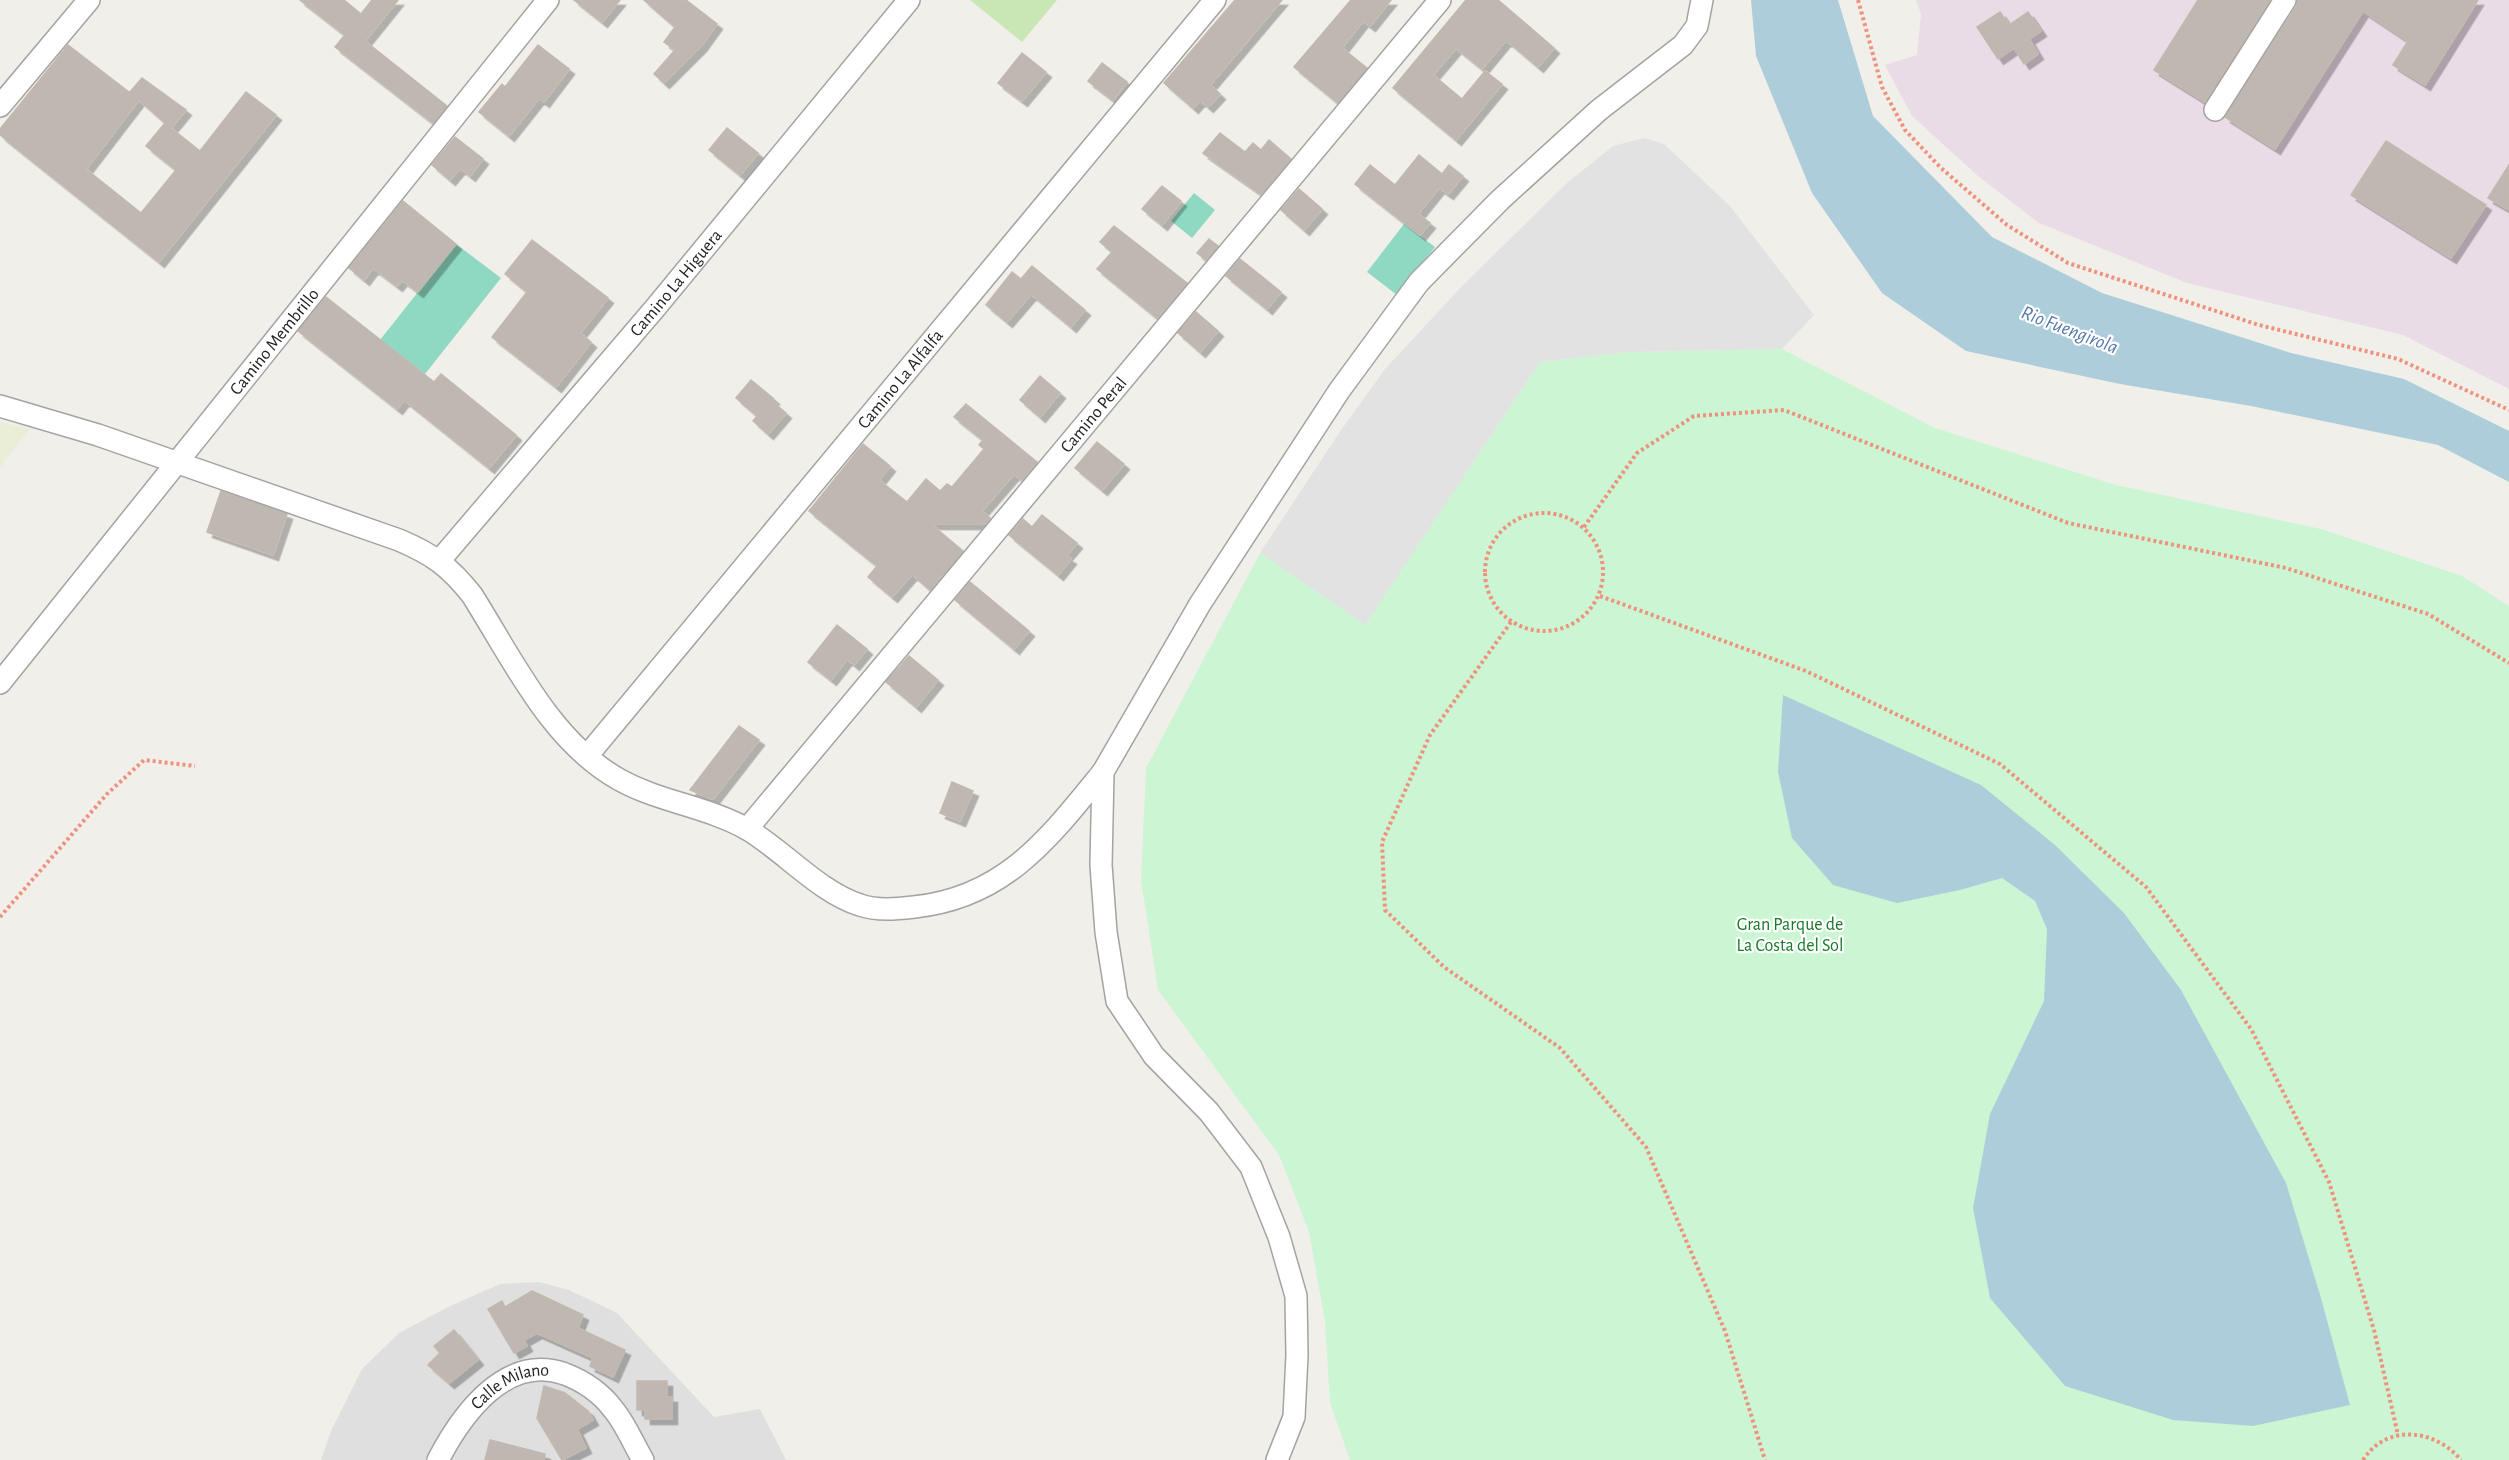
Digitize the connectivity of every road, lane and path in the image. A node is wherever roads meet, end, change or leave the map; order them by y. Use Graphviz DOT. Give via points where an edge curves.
graph roads {
  1 [pos="89,0"];
  2 [pos="549,0"];
  3 [pos="909,0"];
  4 [pos="1215,0"];
  5 [pos="1440,0"];
  6 [pos="1702,0"];
  7 [pos="1858,0"];
  8 [pos="2285,0"];
  9 [pos="0,105"];
  10 [pos="2214,110"];
  11 [pos="0,406"];
  12 [pos="2509,410"];
  13 [pos="176,463"];
  14 [pos="1584,527"];
  15 [pos="440,560"];
  16 [pos="1600,596"];
  17 [pos="1511,622"];
  18 [pos="2509,663"];
  19 [pos="0,683"];
  20 [pos="587,756"];
  21 [pos="195,766"];
  22 [pos="1103,772"];
  23 [pos="747,829"];
  24 [pos="0,917"];
  25 [pos="2398,1435"];
  26 [pos="438,1460"];
  27 [pos="643,1460"];
  28 [pos="1277,1460"];
  29 [pos="1765,1460"];
  30 [pos="2363,1460"];
  31 [pos="2461,1460"];
  1 -- 9 [label="street"];
  2 -- 13 [label="street, Camino Membrillo"];
  3 -- 15 [label="street, Camino La Higuera"];
  4 -- 20 [label="street, Camino La Alfalfa"];
  5 -- 23 [label="street, Camino Peral"];
  6 -- 22 [label="street" via="1697,26 1683,45 1599,110 1500,200 1419,282 1339,391 1200,604"];
  7 -- 12 [label="path" via="1882,87 1905,130 1941,168 2007,225 2068,263 2259,325 2398,359"];
  8 -- 10 [label="street"];
  11 -- 13 [label="street"];
  13 -- 15 [label="street" via="399,540"];
  13 -- 19 [label="street, Camino Membrillo"];
  14 -- 16 [label="path" via="1603,559"];
  14 -- 17 [label="path" via="1568,517 1531,514 1499,533 1489,549 1484,569 1487,590 1496,608"];
  14 -- 18 [label="path" via="1637,453 1694,416 1784,410 2068,523 2286,568 2428,614"];
  15 -- 20 [label="street" via="472,595 547,714 566,739"];
  16 -- 17 [label="path" via="1588,613 1571,626 1551,632 1530,631"];
  16 -- 25 [label="path" via="1806,671 2000,764 2146,887 2251,1029 2329,1182 2374,1330"];
  17 -- 29 [label="path" via="1430,735 1382,842 1385,910 1444,967 1560,1048 1646,1147 1725,1331"];
  20 -- 23 [label="street" via="620,780"];
  21 -- 24 [label="path" via="144,760 107,794"];
  22 -- 23 [label="street" via="1050,837 1021,862 992,883 959,899 931,905 892,909 860,905 832,891"];
  22 -- 28 [label="street" via="1101,864 1117,1001 1154,1056 1209,1112 1251,1167 1279,1238 1296,1296 1294,1417"];
  25 -- 30 [label="path" via="2381,1442"];
  25 -- 31 [label="path" via="2417,1434 2435,1439"];
  26 -- 27 [label="street, Calle Milano" via="466,1414 492,1388 523,1371 550,1369 582,1380 613,1408"];
}
